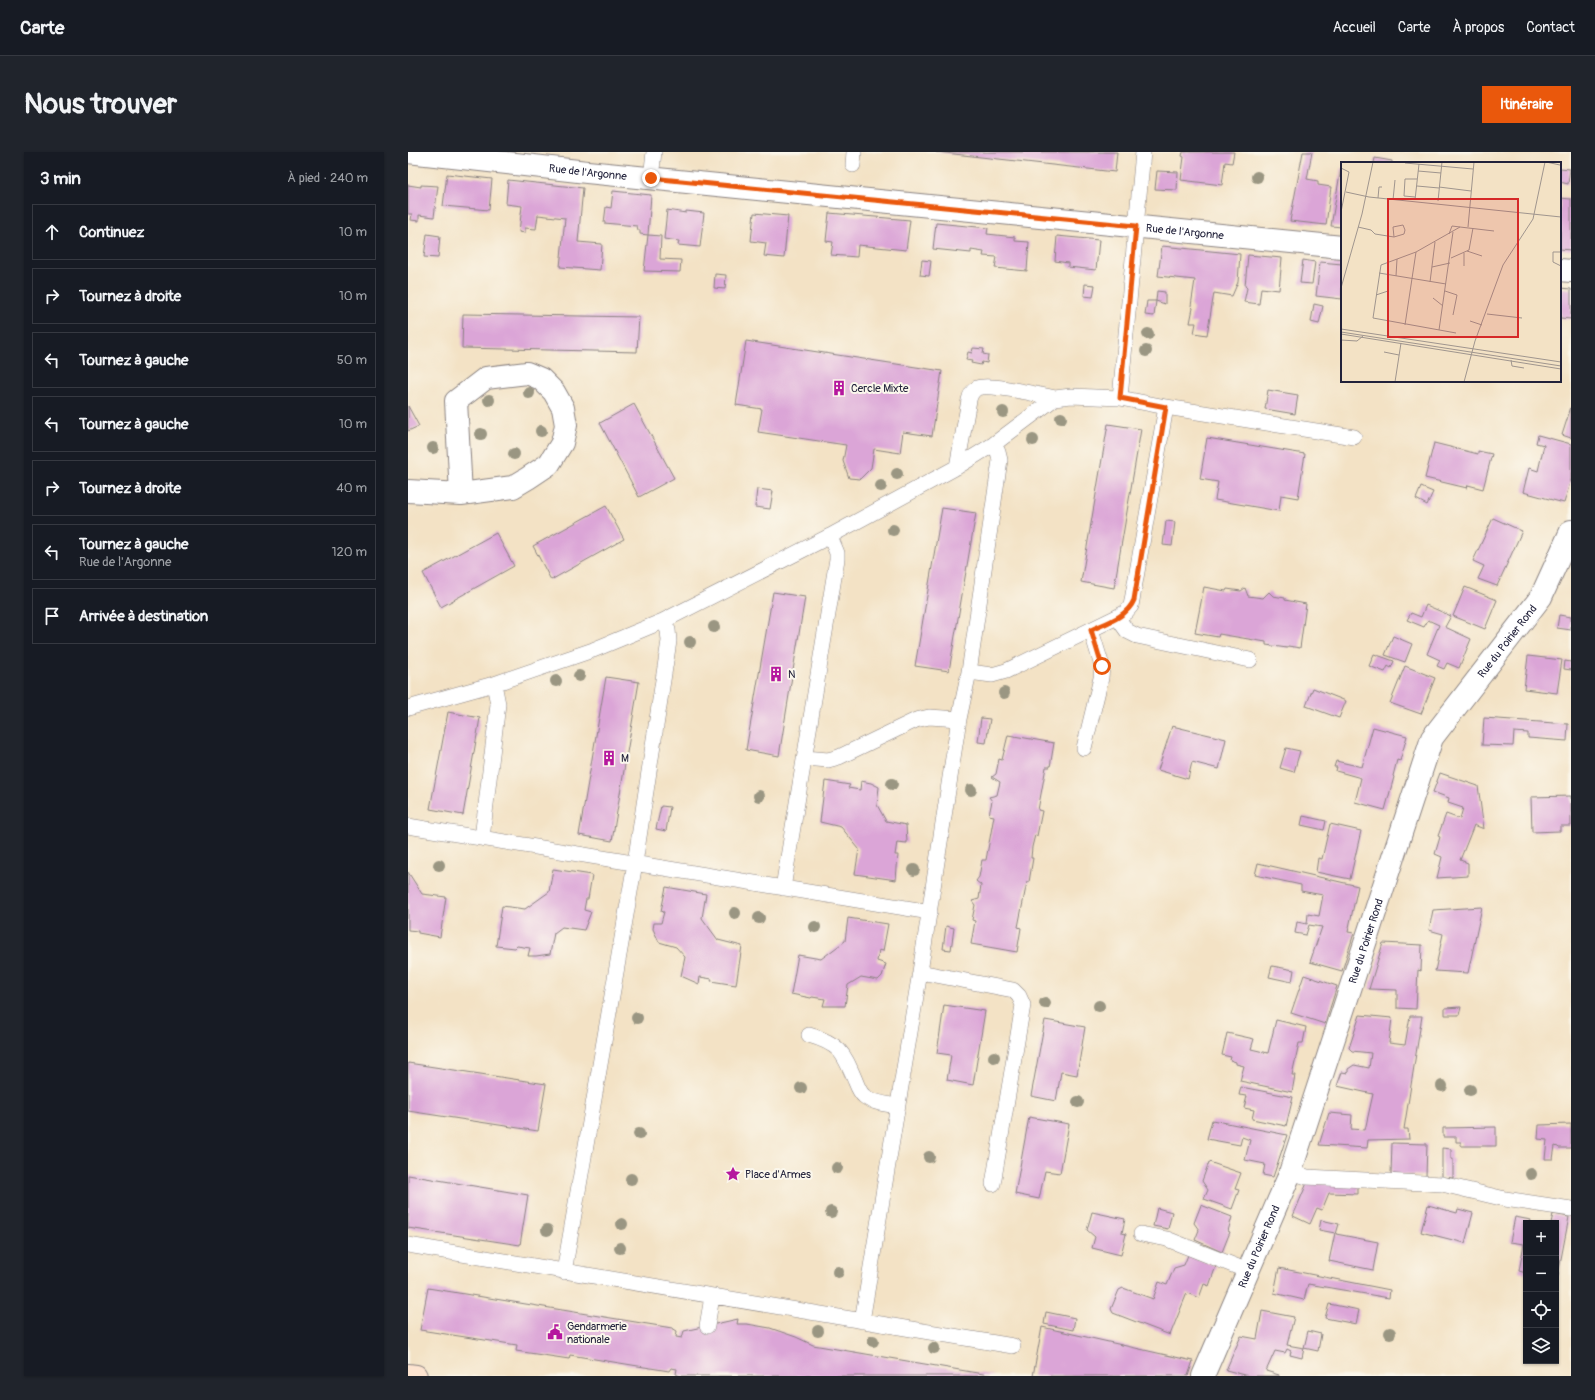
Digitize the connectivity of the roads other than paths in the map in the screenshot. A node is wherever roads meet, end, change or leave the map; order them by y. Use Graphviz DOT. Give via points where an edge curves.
graph roads {
  1 [pos="408,152"];
  2 [pos="654,152"];
  3 [pos="1143,152"];
  4 [pos="459,155"];
  5 [pos="651,178"];
  6 [pos="1136,226"];
  7 [pos="1341,248"];
  8 [pos="1561,270"];
  9 [pos="1571,271"];
  10 [pos="1055,398"];
  11 [pos="1120,398"];
  12 [pos="1166,407"];
  13 [pos="1354,437"];
  14 [pos="994,444"];
  15 [pos="957,467"];
  16 [pos="408,491"];
  17 [pos="461,494"];
  18 [pos="1571,531"];
  19 [pos="830,536"];
  20 [pos="1117,617"];
  21 [pos="663,621"];
  22 [pos="1091,630"];
  23 [pos="1250,660"];
  24 [pos="969,672"];
  25 [pos="494,684"];
  26 [pos="408,708"];
  27 [pos="959,719"];
  28 [pos="1084,748"];
  29 [pos="805,758"];
  30 [pos="408,826"];
  31 [pos="482,838"];
  32 [pos="635,863"];
  33 [pos="783,888"];
  34 [pos="930,912"];
  35 [pos="920,972"];
  36 [pos="809,1035"];
  37 [pos="897,1106"];
  38 [pos="1290,1172"];
  39 [pos="993,1184"];
  40 [pos="1571,1209"];
  41 [pos="1141,1234"];
  42 [pos="408,1245"];
  43 [pos="1248,1271"];
  44 [pos="564,1272"];
  45 [pos="712,1296"];
  46 [pos="862,1321"];
  47 [pos="706,1326"];
  48 [pos="1013,1346"];
  49 [pos="408,1375"];
  50 [pos="416,1376"];
  51 [pos="1203,1376"];
  1 -- 4 [label="street, Rue de l'Argonne"];
  2 -- 5 [label="lane"];
  3 -- 6 [label="lane"];
  4 -- 5 [label="street, Rue de l'Argonne"];
  5 -- 6 [label="street, Rue de l'Argonne"];
  6 -- 7 [label="street, Rue de l'Argonne"];
  6 -- 11 [label="lane"];
  8 -- 9 [label="street"];
  10 -- 11 [label="lane"];
  10 -- 14 [label="lane"];
  10 -- 15 [label="lane" via="990,386 977,388 971,392"];
  11 -- 12 [label="lane"];
  12 -- 13 [label="lane"];
  12 -- 20 [label="lane" via="1134,600 1126,612"];
  14 -- 15 [label="lane"];
  14 -- 24 [label="lane" via="1000,460"];
  15 -- 19 [label="lane"];
  16 -- 17 [label="street"];
  17 -- 17 [label="street" via="513,487 549,464 562,443 566,425 563,408 554,392 541,380 527,373 486,378 456,401"];
  18 -- 38 [label="street, Rue du Poirier Rond" via="1540,597 1432,738"];
  19 -- 21 [label="lane"];
  19 -- 29 [label="lane" via="837,559"];
  20 -- 22 [label="lane"];
  20 -- 23 [label="lane" via="1127,630 1137,636"];
  21 -- 25 [label="lane" via="593,650"];
  21 -- 32 [label="lane" via="668,630 669,640"];
  22 -- 24 [label="lane" via="1006,671 992,674"];
  22 -- 28 [label="lane" via="1102,666"];
  24 -- 27 [label="lane"];
  25 -- 26 [label="lane"];
  25 -- 31 [label="lane" via="498,704"];
  27 -- 29 [label="lane" via="929,717 916,720 839,757 828,760"];
  27 -- 34 [label="lane"];
  29 -- 33 [label="lane"];
  30 -- 31 [label="lane"];
  31 -- 32 [label="lane"];
  32 -- 33 [label="lane"];
  32 -- 44 [label="lane"];
  33 -- 34 [label="lane"];
  34 -- 35 [label="lane"];
  35 -- 37 [label="lane"];
  35 -- 39 [label="lane" via="1013,990 1023,1004"];
  36 -- 37 [label="lane" via="829,1041 844,1056 864,1096"];
  37 -- 46 [label="lane"];
  38 -- 40 [label="lane" via="1307,1177 1442,1184 1505,1199"];
  38 -- 43 [label="street, Rue du Poirier Rond"];
  41 -- 43 [label="lane" via="1168,1239"];
  42 -- 44 [label="lane"];
  43 -- 51 [label="street, Rue du Poirier Rond"];
  44 -- 45 [label="lane"];
  45 -- 46 [label="lane"];
  45 -- 47 [label="lane"];
  46 -- 48 [label="lane"];
  49 -- 50 [label="main road"];
}
